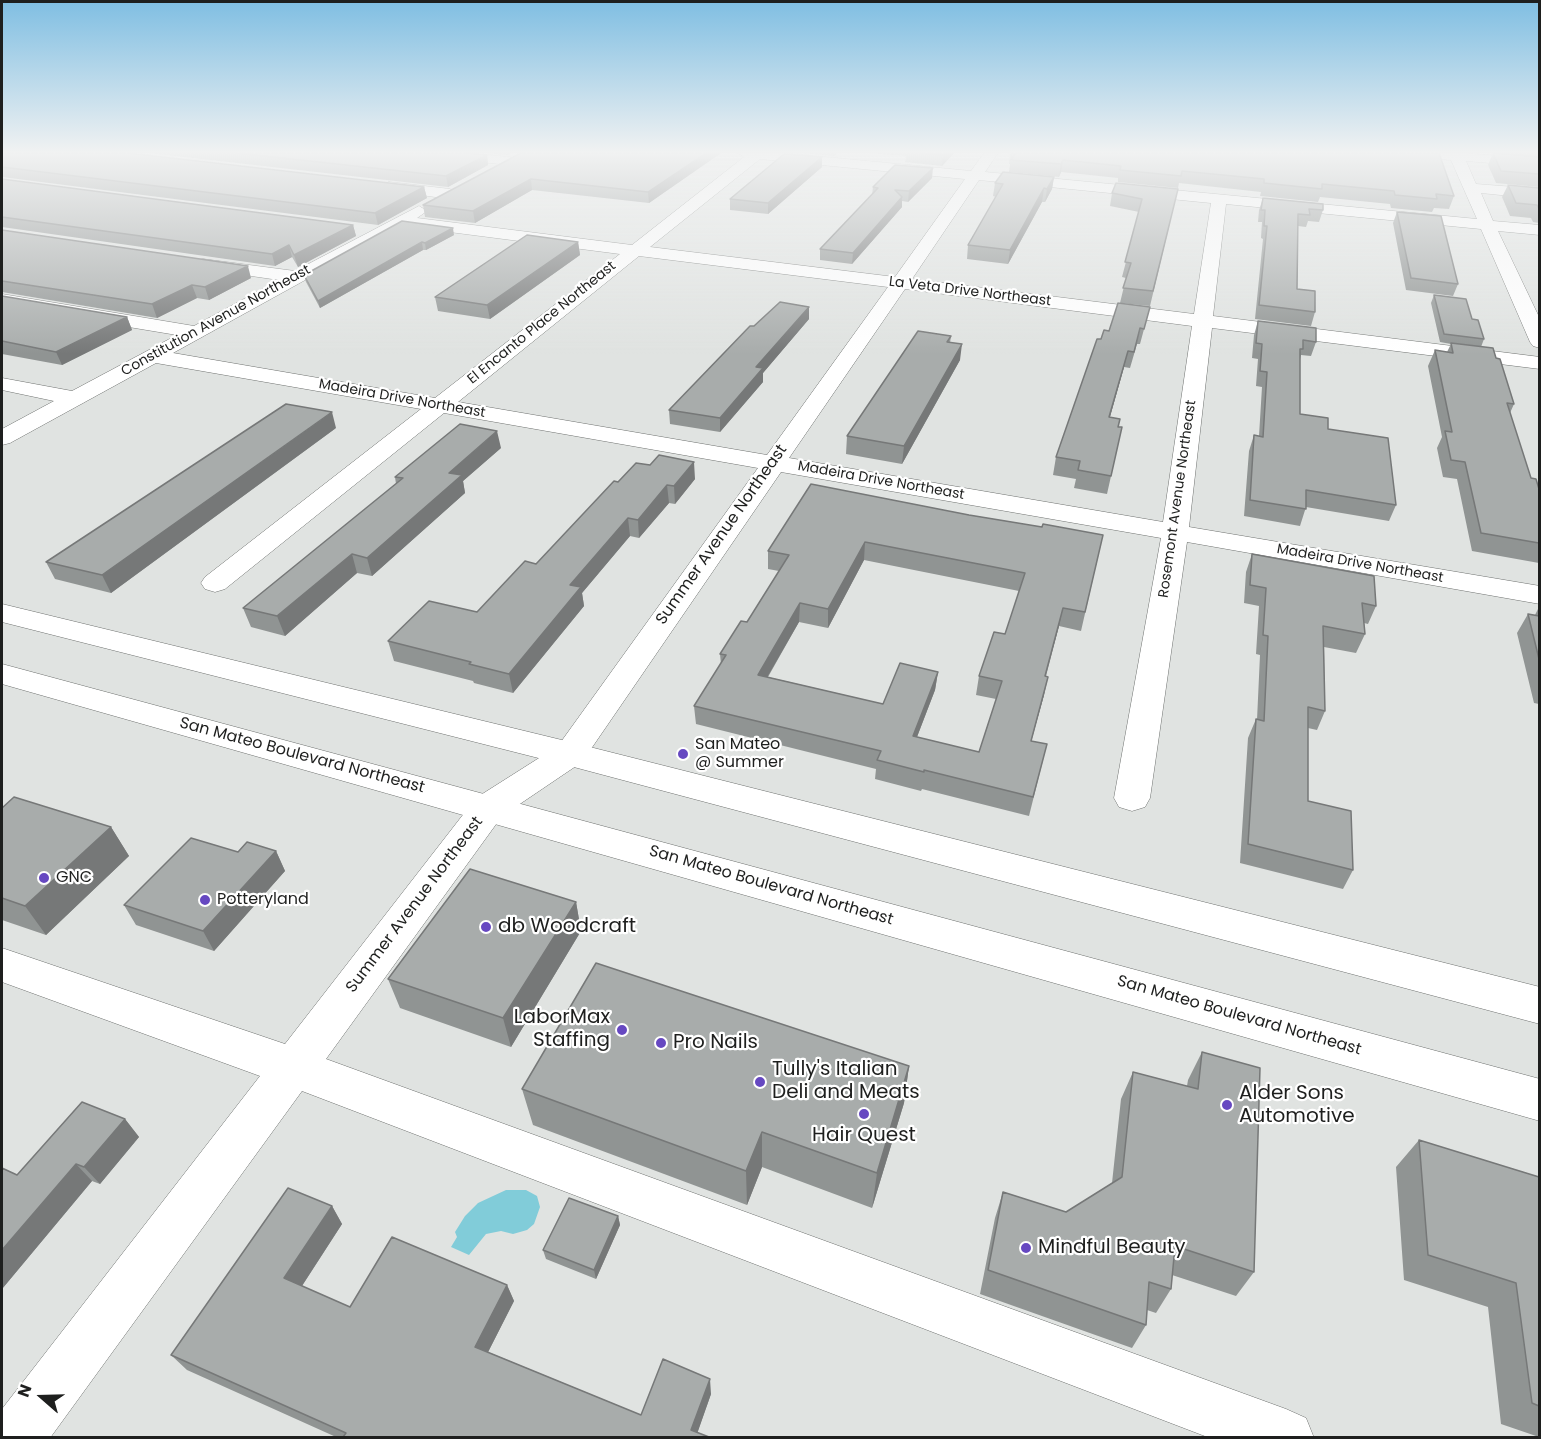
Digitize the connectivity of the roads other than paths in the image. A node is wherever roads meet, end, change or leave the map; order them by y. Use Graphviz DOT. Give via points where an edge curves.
graph roads {
  1 [pos="670,220"];
  2 [pos="945,220"];
  3 [pos="1216,220"];
  4 [pos="1439,220"];
  5 [pos="1487,220"];
  6 [pos="400,221"];
  7 [pos="1489,225"];
  8 [pos="356,229"];
  9 [pos="1539,230"];
  10 [pos="381,232"];
  11 [pos="635,249"];
  12 [pos="184,261"];
  13 [pos="296,277"];
  14 [pos="901,283"];
  15 [pos="2,300"];
  16 [pos="1203,322"];
  17 [pos="196,332"];
  18 [pos="1539,342"];
  19 [pos="152,356"];
  20 [pos="1539,363"];
  21 [pos="2,384"];
  22 [pos="75,398"];
  23 [pos="439,405"];
  24 [pos="2,438"];
  25 [pos="772,463"];
  26 [pos="1174,532"];
  27 [pos="215,583"];
  28 [pos="1539,595"];
  29 [pos="2,613"];
  30 [pos="2,674"];
  31 [pos="570,754"];
  32 [pos="1132,798"];
  33 [pos="489,807"];
  34 [pos="2,965"];
  35 [pos="1539,1006"];
  36 [pos="293,1067"];
  37 [pos="1539,1100"];
  38 [pos="15,1437"];
  39 [pos="1286,1437"];
  1 -- 11 [label="street, El Encanto Place Northeast"];
  2 -- 14 [label="street, Summer Avenue Northeast"];
  3 -- 16 [label="street, Rosemont Avenue Northeast"];
  4 -- 7 [label="street"];
  5 -- 7 [label="street"];
  6 -- 10 [label="street, Constitution Avenue Northeast"];
  6 -- 11 [label="street, La Veta Drive Northeast"];
  7 -- 9 [label="street"];
  7 -- 18 [label="street"];
  8 -- 10 [label="street"];
  10 -- 13 [label="street, Constitution Avenue Northeast"];
  11 -- 14 [label="street, La Veta Drive Northeast"];
  11 -- 23 [label="street, El Encanto Place Northeast"];
  12 -- 13 [label="street"];
  13 -- 17 [label="street, Constitution Avenue Northeast"];
  14 -- 16 [label="street, La Veta Drive Northeast"];
  14 -- 25 [label="street, Summer Avenue Northeast"];
  15 -- 17 [label="street"];
  16 -- 20 [label="street, La Veta Drive Northeast"];
  16 -- 26 [label="street, Rosemont Avenue Northeast"];
  17 -- 19 [label="street, Constitution Avenue Northeast"];
  19 -- 22 [label="street, Constitution Avenue Northeast"];
  19 -- 23 [label="street, Madeira Drive Northeast"];
  21 -- 22 [label="street"];
  22 -- 24 [label="street, Constitution Avenue Northeast"];
  23 -- 25 [label="street, Madeira Drive Northeast"];
  23 -- 27 [label="street, El Encanto Place Northeast"];
  25 -- 26 [label="street, Madeira Drive Northeast"];
  25 -- 31 [label="street, Summer Avenue Northeast"];
  26 -- 28 [label="street, Madeira Drive Northeast"];
  26 -- 32 [label="street, Rosemont Avenue Northeast"];
  29 -- 31 [label="street"];
  30 -- 33 [label="street, San Mateo Boulevard Northeast"];
  31 -- 33 [label="street, Summer Avenue Northeast"];
  31 -- 35 [label="street"];
  33 -- 36 [label="street, Summer Avenue Northeast"];
  33 -- 37 [label="street, San Mateo Boulevard Northeast"];
  34 -- 36 [label="street"];
  36 -- 38 [label="street, Summer Avenue Northeast"];
  36 -- 39 [label="street"];
}
